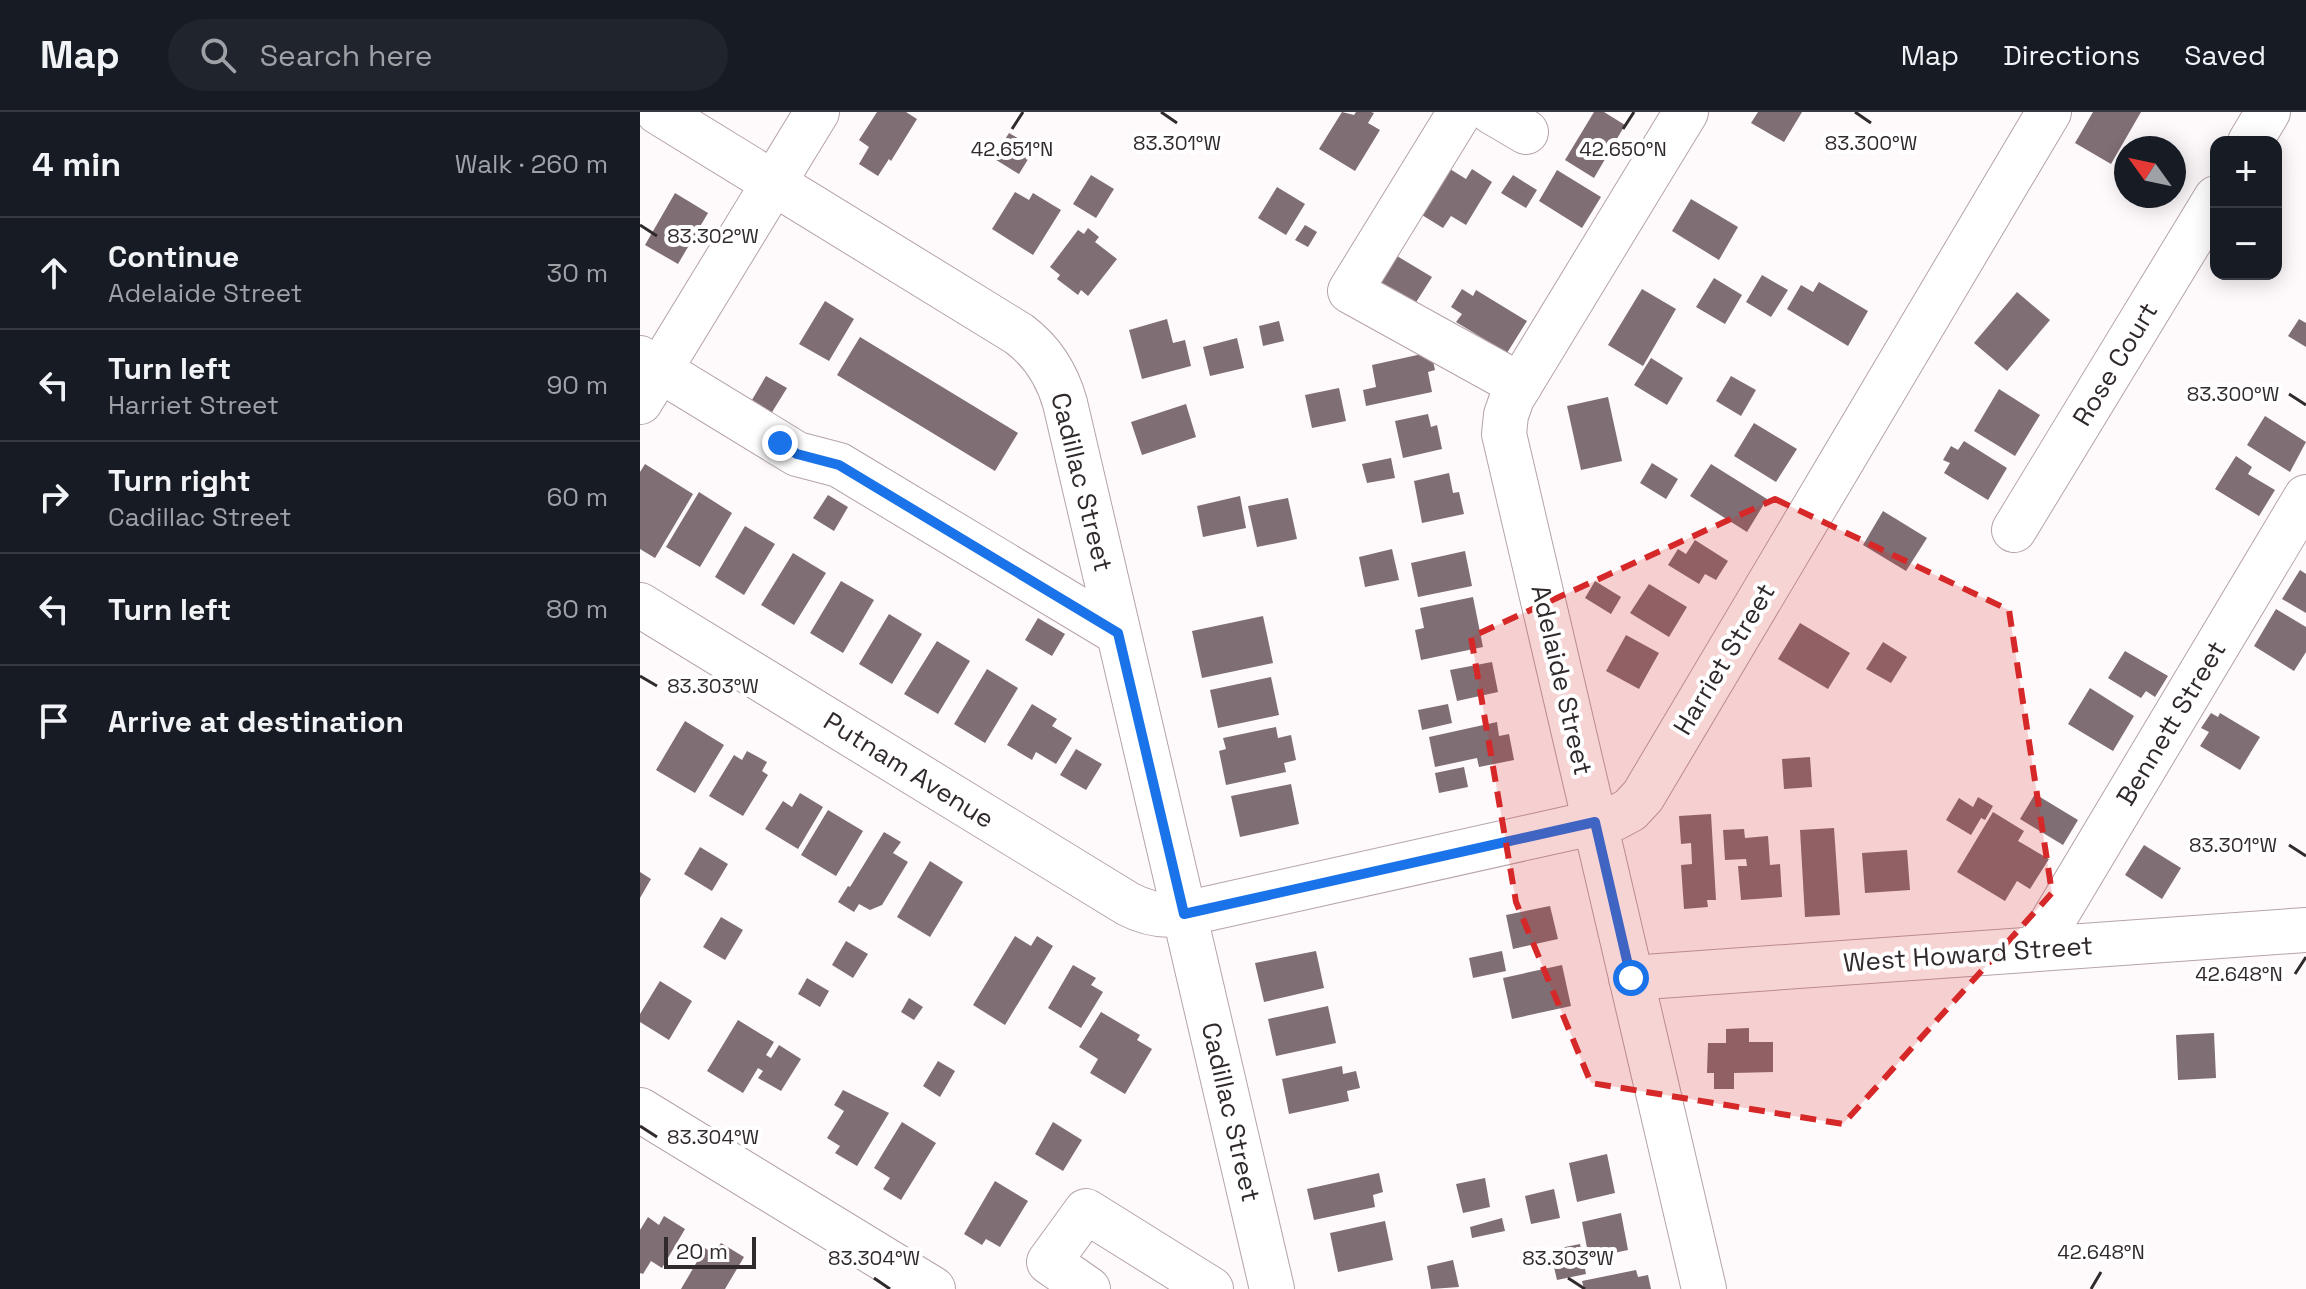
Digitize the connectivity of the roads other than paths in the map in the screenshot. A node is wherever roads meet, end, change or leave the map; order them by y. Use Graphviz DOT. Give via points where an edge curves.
graph roads {
  1 [pos="658,112"];
  2 [pos="817,112"];
  3 [pos="1460,112"];
  4 [pos="1686,112"];
  5 [pos="2049,112"];
  6 [pos="2268,112"];
  7 [pos="2254,136"];
  8 [pos="774,183"];
  9 [pos="2210,208"];
  10 [pos="646,377"];
  11 [pos="1520,385"];
  12 [pos="2306,497"];
  13 [pos="2014,530"];
  14 [pos="640,605"];
  15 [pos="1118,633"];
  16 [pos="1595,822"];
  17 [pos="1184,914"];
  18 [pos="2306,930"];
  19 [pos="2036,949"];
  20 [pos="1631,978"];
  21 [pos="640,1110"];
  22 [pos="933,1289"];
  23 [pos="1088,1289"];
  24 [pos="1211,1289"];
  25 [pos="1272,1289"];
  26 [pos="1704,1289"];
  1 -- 8 [label="street, Cadillac Street"];
  2 -- 8 [label="street"];
  3 -- 11 [label="street" via="1350,291"];
  4 -- 11 [label="street, Adelaide Street"];
  5 -- 16 [label="street, Harriet Street" via="1643,796 1624,814"];
  6 -- 7 [label="street"];
  8 -- 10 [label="street"];
  8 -- 15 [label="street, Cadillac Street" via="1038,350 1062,394"];
  9 -- 13 [label="street, Rose Court"];
  10 -- 15 [label="street" via="797,454 839,465"];
  11 -- 16 [label="street, Adelaide Street" via="1506,415 1505,440"];
  12 -- 19 [label="street, Bennett Street"];
  14 -- 17 [label="street, Putnam Avenue" via="1128,904 1154,914"];
  15 -- 17 [label="street, Cadillac Street"];
  16 -- 17 [label="street, Harriet Street"];
  16 -- 20 [label="street, Adelaide Street"];
  17 -- 25 [label="street, Cadillac Street"];
  18 -- 19 [label="street, West Howard Street"];
  19 -- 20 [label="street, West Howard Street"];
  20 -- 26 [label="street, Adelaide Street"];
  21 -- 22 [label="street"];
  23 -- 24 [label="street" via="1049,1262 1086,1211"];
}
